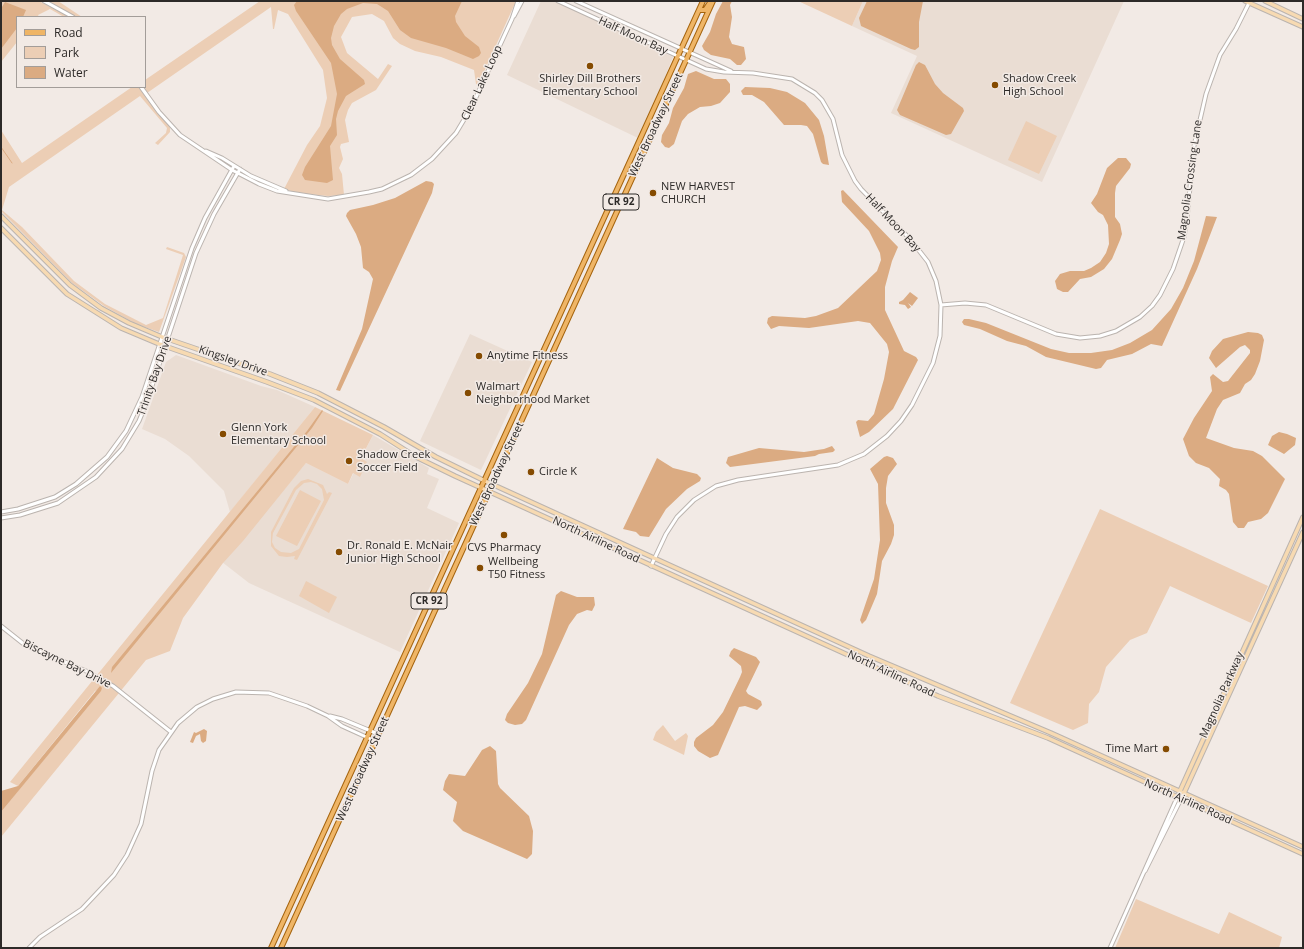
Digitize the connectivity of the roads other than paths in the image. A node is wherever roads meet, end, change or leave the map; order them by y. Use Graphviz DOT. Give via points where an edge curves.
graph roads {
  1 [pos="44,1"];
  2 [pos="518,1"];
  3 [pos="522,1"];
  4 [pos="558,1"];
  5 [pos="576,1"];
  6 [pos="703,1"];
  7 [pos="712,1"];
  8 [pos="1264,1"];
  9 [pos="1248,2"];
  10 [pos="699,10"];
  11 [pos="71,16"];
  12 [pos="512,19"];
  13 [pos="1303,19"];
  14 [pos="1303,27"];
  15 [pos="651,35"];
  16 [pos="647,42"];
  17 [pos="681,49"];
  18 [pos="689,53"];
  19 [pos="678,56"];
  20 [pos="686,60"];
  21 [pos="732,72"];
  22 [pos="142,88"];
  23 [pos="203,150"];
  24 [pos="234,166"];
  25 [pos="240,169"];
  26 [pos="232,170"];
  27 [pos="238,173"];
  28 [pos="288,192"];
  29 [pos="1,216"];
  30 [pos="1,228"];
  31 [pos="941,305"];
  32 [pos="162,337"];
  33 [pos="168,339"];
  34 [pos="159,344"];
  35 [pos="165,346"];
  36 [pos="270,374"];
  37 [pos="267,382"];
  38 [pos="318,393"];
  39 [pos="314,400"];
  40 [pos="384,427"];
  41 [pos="380,434"];
  42 [pos="485,481"];
  43 [pos="493,484"];
  44 [pos="482,488"];
  45 [pos="490,491"];
  46 [pos="1,512"];
  47 [pos="1303,517"];
  48 [pos="1,518"];
  49 [pos="467,519"];
  50 [pos="589,527"];
  51 [pos="1303,532"];
  52 [pos="585,535"];
  53 [pos="465,545"];
  54 [pos="655,557"];
  55 [pos="651,566"];
  56 [pos="1255,623"];
  57 [pos="1,626"];
  58 [pos="1260,626"];
  59 [pos="984,705"];
  60 [pos="981,713"];
  61 [pos="328,716"];
  62 [pos="370,731"];
  63 [pos="171,732"];
  64 [pos="378,734"];
  65 [pos="367,736"];
  66 [pos="376,741"];
  67 [pos="1180,791"];
  68 [pos="1184,793"];
  69 [pos="1177,797"];
  70 [pos="1182,799"];
  71 [pos="1250,823"];
  72 [pos="1248,829"];
  73 [pos="1303,847"];
  74 [pos="1303,854"];
  75 [pos="1143,874"];
  76 [pos="28,948"];
  77 [pos="271,948"];
  78 [pos="281,948"];
  79 [pos="1110,948"];
  1 -- 11 [label="street"];
  2 -- 12 [label="street, Clear Lake Loop"];
  3 -- 12 [label="street, Clear Lake Loop"];
  4 -- 16 [label="street, Half Moon Bay"];
  5 -- 15 [label="street, Half Moon Bay"];
  6 -- 10 [label="main road, West Broadway Street / CR 92"];
  7 -- 10 [label="main road" via="706,9"];
  7 -- 18 [label="main road, West Broadway Street / CR 92"];
  8 -- 13 [label="main road"];
  9 -- 14 [label="main road"];
  9 -- 31 [label="street, Magnolia Crossing Lane" via="1212,74 1195,138 1184,237 1160,295 1148,310 1116,331 1080,338 1056,334 986,305"];
  10 -- 17 [label="main road, West Broadway Street / CR 92"];
  12 -- 28 [label="street, Clear Lake Loop" via="471,108 456,133 448,144 423,166 398,182 369,192 328,199"];
  15 -- 16 [label="street"];
  15 -- 17 [label="street, Half Moon Bay"];
  16 -- 19 [label="street, Half Moon Bay"];
  17 -- 18 [label="street, Half Moon Bay"];
  17 -- 19 [label="main road, West Broadway Street / CR 92"];
  18 -- 20 [label="main road, West Broadway Street / CR 92"];
  18 -- 21 [label="street, Half Moon Bay"];
  19 -- 20 [label="street, Half Moon Bay"];
  19 -- 42 [label="main road, West Broadway Street / CR 92"];
  20 -- 21 [label="street, Half Moon Bay" via="712,71"];
  20 -- 43 [label="main road, West Broadway Street / CR 92"];
  21 -- 31 [label="street, Half Moon Bay" via="792,79 807,87 822,100 833,119 842,155 855,181 924,255 936,281"];
  22 -- 23 [label="street" via="180,135"];
  23 -- 24 [label="street" via="216,154"];
  23 -- 26 [label="street"];
  24 -- 25 [label="street"];
  24 -- 26 [label="street, Trinity Bay Drive"];
  25 -- 27 [label="street, Trinity Bay Drive"];
  25 -- 28 [label="street"];
  26 -- 27 [label="street"];
  26 -- 32 [label="street, Trinity Bay Drive" via="194,242"];
  27 -- 28 [label="street" via="268,188"];
  27 -- 33 [label="street, Trinity Bay Drive" via="214,214 196,253"];
  29 -- 32 [label="main road, Kingsley Drive" via="80,293 117,317"];
  30 -- 34 [label="main road, Kingsley Drive" via="67,294 121,328"];
  31 -- 54 [label="street, Half Moon Bay" via="940,336 933,364 912,405 887,436 864,454 838,465 738,480 716,486 694,500 677,517"];
  32 -- 33 [label="main road, Kingsley Drive"];
  32 -- 34 [label="street, Trinity Bay Drive"];
  33 -- 35 [label="street, Trinity Bay Drive"];
  33 -- 36 [label="main road, Kingsley Drive"];
  34 -- 35 [label="main road, Kingsley Drive"];
  34 -- 46 [label="street, Trinity Bay Drive" via="134,418 107,456 87,476 55,497"];
  35 -- 37 [label="main road, Kingsley Drive"];
  35 -- 48 [label="street, Trinity Bay Drive" via="139,421 122,449 106,468 58,503"];
  36 -- 37 [label="main road"];
  36 -- 38 [label="main road, Kingsley Drive"];
  37 -- 39 [label="main road, Kingsley Drive"];
  38 -- 39 [label="main road"];
  38 -- 40 [label="main road, Kingsley Drive"];
  39 -- 41 [label="main road, Kingsley Drive"];
  40 -- 41 [label="main road"];
  40 -- 42 [label="main road, Kingsley Drive"];
  41 -- 44 [label="main road, Kingsley Drive" via="426,462"];
  42 -- 43 [label="main road, North Airline Road"];
  42 -- 44 [label="main road, West Broadway Street / CR 92"];
  43 -- 45 [label="main road, West Broadway Street / CR 92"];
  43 -- 50 [label="main road, North Airline Road"];
  44 -- 45 [label="main road, North Airline Road"];
  44 -- 49 [label="main road, West Broadway Street / CR 92"];
  45 -- 52 [label="main road, North Airline Road"];
  45 -- 53 [label="main road, West Broadway Street / CR 92"];
  47 -- 56 [label="main road, Magnolia Parkway"];
  49 -- 53 [label="main road" via="461,540"];
  49 -- 62 [label="main road, West Broadway Street / CR 92"];
  50 -- 52 [label="main road"];
  50 -- 54 [label="main road, North Airline Road"];
  51 -- 58 [label="main road, Magnolia Parkway"];
  52 -- 55 [label="main road, North Airline Road"];
  53 -- 64 [label="main road, West Broadway Street / CR 92"];
  54 -- 55 [label="street, Half Moon Bay"];
  54 -- 59 [label="main road, North Airline Road" via="870,656"];
  55 -- 60 [label="main road, North Airline Road"];
  56 -- 58 [label="main road"];
  56 -- 67 [label="main road, Magnolia Parkway"];
  57 -- 63 [label="street, Biscayne Bay Drive" via="25,645 86,671 113,686"];
  58 -- 68 [label="main road, Magnolia Parkway"];
  59 -- 60 [label="main road"];
  59 -- 67 [label="main road, North Airline Road"];
  60 -- 69 [label="main road, North Airline Road" via="1048,738"];
  61 -- 62 [label="street"];
  61 -- 63 [label="street" via="278,695 246,692 206,702 186,716"];
  61 -- 65 [label="street" via="342,726"];
  62 -- 64 [label="street"];
  62 -- 65 [label="main road, West Broadway Street / CR 92"];
  63 -- 76 [label="street" via="155,760 142,819 133,843 114,876 82,908"];
  64 -- 66 [label="main road, West Broadway Street / CR 92"];
  65 -- 66 [label="street"];
  65 -- 77 [label="main road, West Broadway Street / CR 92"];
  66 -- 78 [label="main road, West Broadway Street / CR 92"];
  67 -- 68 [label="main road, North Airline Road"];
  67 -- 69 [label="street, Magnolia Parkway"];
  68 -- 70 [label="street, Magnolia Parkway"];
  68 -- 71 [label="main road, North Airline Road"];
  69 -- 70 [label="main road, North Airline Road"];
  69 -- 75 [label="street, Magnolia Parkway"];
  70 -- 72 [label="main road, North Airline Road"];
  70 -- 75 [label="street, Magnolia Parkway"];
  71 -- 72 [label="main road"];
  71 -- 73 [label="main road, North Airline Road"];
  72 -- 74 [label="main road, North Airline Road"];
  75 -- 79 [label="street, Magnolia Parkway"];
}
